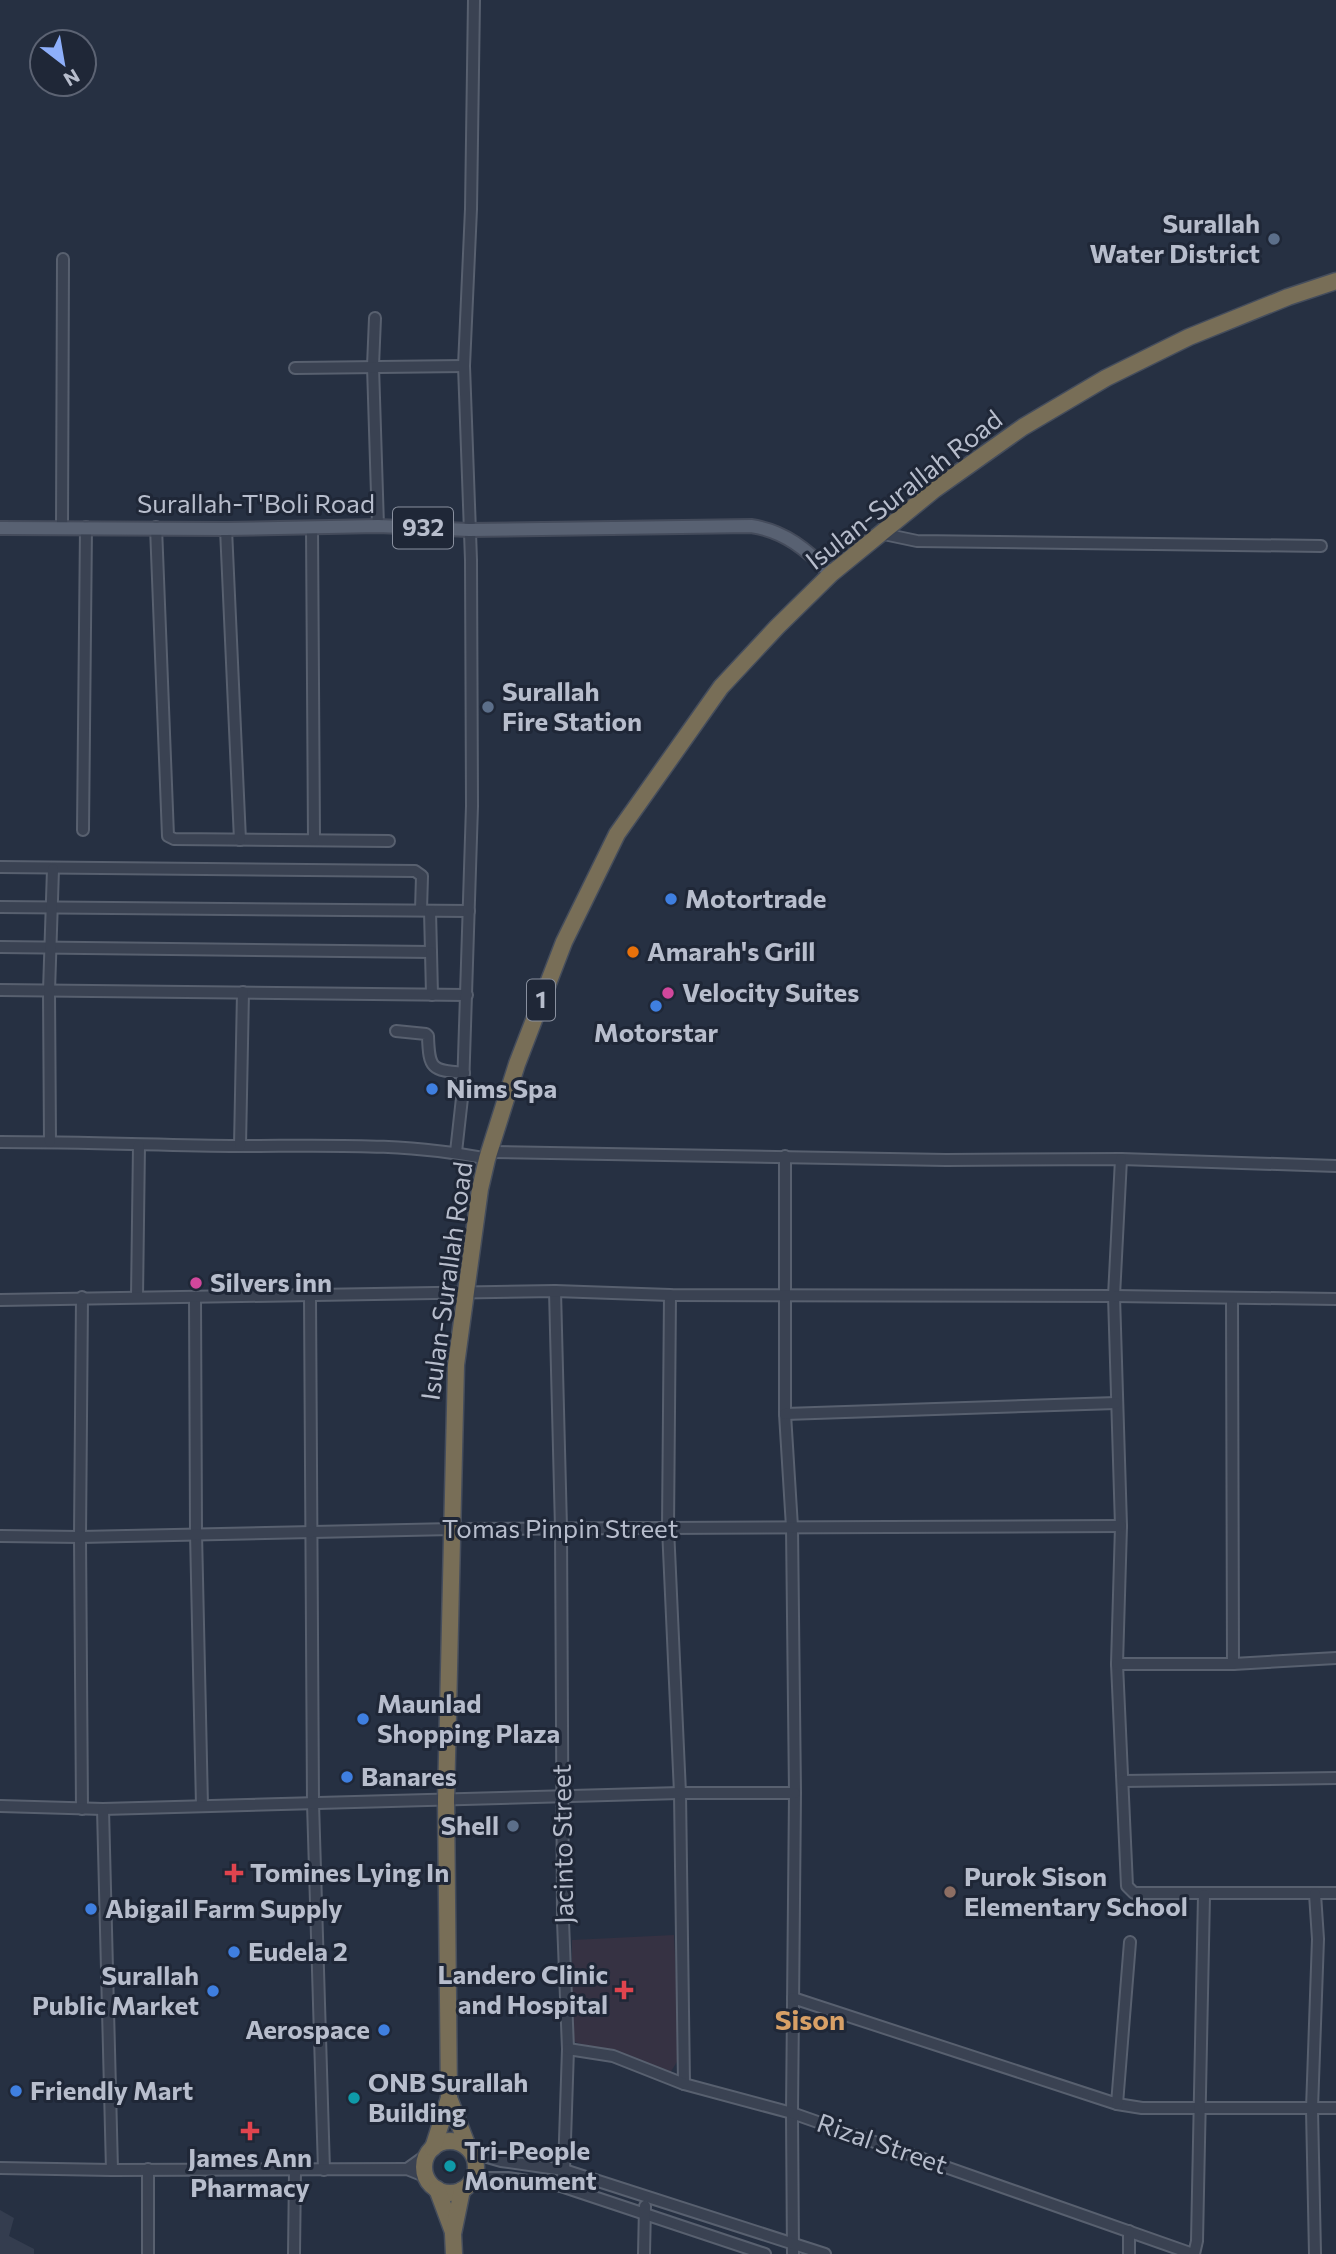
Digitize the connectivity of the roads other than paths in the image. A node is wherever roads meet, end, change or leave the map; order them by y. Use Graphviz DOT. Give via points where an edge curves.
graph roads {
  1 [pos="474,0"];
  2 [pos="63,259"];
  3 [pos="1336,281"];
  4 [pos="375,318"];
  5 [pos="373,366"];
  6 [pos="464,366"];
  7 [pos="295,368"];
  8 [pos="378,526"];
  9 [pos="86,527"];
  10 [pos="156,527"];
  11 [pos="312,527"];
  12 [pos="0,528"];
  13 [pos="62,528"];
  14 [pos="226,529"];
  15 [pos="469,530"];
  16 [pos="879,533"];
  17 [pos="1321,546"];
  18 [pos="831,574"];
  19 [pos="83,830"];
  20 [pos="314,839"];
  21 [pos="240,840"];
  22 [pos="389,841"];
  23 [pos="0,867"];
  24 [pos="53,869"];
  25 [pos="0,906"];
  26 [pos="50,908"];
  27 [pos="426,911"];
  28 [pos="469,911"];
  29 [pos="0,947"];
  30 [pos="49,948"];
  31 [pos="431,952"];
  32 [pos="0,990"];
  33 [pos="49,991"];
  34 [pos="243,992"];
  35 [pos="432,995"];
  36 [pos="467,995"];
  37 [pos="396,1031"];
  38 [pos="464,1073"];
  39 [pos="0,1142"];
  40 [pos="50,1142"];
  41 [pos="139,1145"];
  42 [pos="240,1146"];
  43 [pos="456,1153"];
  44 [pos="489,1156"];
  45 [pos="785,1156"];
  46 [pos="1121,1159"];
  47 [pos="1336,1166"];
  48 [pos="555,1291"];
  49 [pos="465,1294"];
  50 [pos="670,1295"];
  51 [pos="310,1296"];
  52 [pos="783,1296"];
  53 [pos="1114,1296"];
  54 [pos="82,1297"];
  55 [pos="136,1297"];
  56 [pos="195,1297"];
  57 [pos="1232,1299"];
  58 [pos="1336,1299"];
  59 [pos="0,1300"];
  60 [pos="1116,1402"];
  61 [pos="785,1414"];
  62 [pos="1121,1525"];
  63 [pos="792,1527"];
  64 [pos="561,1528"];
  65 [pos="668,1528"];
  66 [pos="453,1529"];
  67 [pos="311,1533"];
  68 [pos="195,1534"];
  69 [pos="0,1536"];
  70 [pos="80,1537"];
  71 [pos="1336,1658"];
  72 [pos="1117,1664"];
  73 [pos="1233,1664"];
  74 [pos="1336,1778"];
  75 [pos="1123,1781"];
  76 [pos="680,1793"];
  77 [pos="795,1793"];
  78 [pos="562,1798"];
  79 [pos="446,1800"];
  80 [pos="313,1804"];
  81 [pos="202,1806"];
  82 [pos="0,1807"];
  83 [pos="82,1809"];
  84 [pos="103,1809"];
  85 [pos="1336,1893"];
  86 [pos="1315,1894"];
  87 [pos="1204,1895"];
  88 [pos="1130,1942"];
  89 [pos="793,1998"];
  90 [pos="568,2049"];
  91 [pos="684,2084"];
  92 [pos="449,2098"];
  93 [pos="1117,2104"];
  94 [pos="1201,2107"];
  95 [pos="1336,2108"];
  96 [pos="1312,2109"];
  97 [pos="792,2113"];
  98 [pos="470,2150"];
  99 [pos="430,2151"];
  100 [pos="0,2168"];
  101 [pos="148,2169"];
  102 [pos="407,2169"];
  103 [pos="112,2170"];
  104 [pos="295,2170"];
  105 [pos="324,2170"];
  106 [pos="565,2170"];
  107 [pos="474,2178"];
  108 [pos="432,2183"];
  109 [pos="561,2186"];
  110 [pos="462,2190"];
  111 [pos="648,2197"];
  112 [pos="643,2212"];
  113 [pos="1129,2231"];
  114 [pos="453,2234"];
  115 [pos="794,2249"];
  116 [pos="148,2254"];
  117 [pos="294,2254"];
  118 [pos="454,2254"];
  119 [pos="644,2254"];
  120 [pos="765,2254"];
  121 [pos="825,2254"];
  122 [pos="1129,2254"];
  123 [pos="1194,2254"];
  124 [pos="1315,2254"];
  1 -- 6 [label="street"];
  2 -- 13 [label="street"];
  3 -- 16 [label="highway, Isulan-Surallah Road / 1" via="1189,337 1106,379 1023,428"];
  4 -- 5 [label="street"];
  5 -- 6 [label="street"];
  5 -- 7 [label="street"];
  5 -- 8 [label="street"];
  6 -- 15 [label="street"];
  8 -- 11 [label="main road, Surallah-T'Boli Road / 932"];
  8 -- 15 [label="main road, Surallah-T'Boli Road / 932"];
  9 -- 10 [label="main road, Surallah-T'Boli Road / 932"];
  9 -- 13 [label="main road, Surallah-T'Boli Road / 932"];
  9 -- 19 [label="street"];
  10 -- 14 [label="main road, Surallah-T'Boli Road / 932"];
  10 -- 21 [label="street" via="167,834 174,839"];
  11 -- 14 [label="main road, Surallah-T'Boli Road / 932"];
  11 -- 20 [label="street"];
  12 -- 13 [label="main road, Surallah-T'Boli Road / 932"];
  14 -- 21 [label="street"];
  15 -- 18 [label="main road, Surallah-T'Boli Road / 932" via="751,526 786,536"];
  15 -- 28 [label="street"];
  16 -- 17 [label="street" via="917,541"];
  16 -- 18 [label="highway, Isulan-Surallah Road / 1"];
  18 -- 44 [label="highway, Isulan-Surallah Road / 1" via="721,687 617,834 564,942 517,1064"];
  20 -- 21 [label="street"];
  20 -- 22 [label="street"];
  23 -- 24 [label="street"];
  24 -- 26 [label="street"];
  24 -- 27 [label="street" via="415,871 422,876"];
  25 -- 26 [label="street"];
  26 -- 27 [label="street"];
  26 -- 30 [label="street"];
  27 -- 28 [label="street"];
  27 -- 31 [label="street"];
  28 -- 36 [label="street"];
  29 -- 30 [label="street"];
  30 -- 31 [label="street"];
  30 -- 33 [label="street"];
  31 -- 35 [label="street"];
  32 -- 33 [label="street"];
  33 -- 34 [label="street"];
  33 -- 40 [label="street"];
  34 -- 35 [label="street"];
  34 -- 42 [label="street"];
  35 -- 36 [label="street"];
  36 -- 38 [label="street"];
  37 -- 38 [label="street" via="426,1034 433,1067"];
  38 -- 43 [label="street"];
  39 -- 40 [label="street"];
  40 -- 41 [label="street"];
  41 -- 42 [label="street"];
  41 -- 55 [label="street"];
  42 -- 43 [label="street" via="391,1146"];
  43 -- 44 [label="street"];
  44 -- 45 [label="street"];
  44 -- 49 [label="highway, Isulan-Surallah Road / 1"];
  45 -- 46 [label="street"];
  45 -- 52 [label="street"];
  46 -- 47 [label="street"];
  46 -- 53 [label="street"];
  48 -- 49 [label="street"];
  48 -- 50 [label="street"];
  48 -- 64 [label="street, Jacinto Street"];
  49 -- 51 [label="street"];
  49 -- 66 [label="highway, Isulan-Surallah Road / 1" via="456,1365"];
  50 -- 52 [label="street"];
  50 -- 65 [label="street"];
  51 -- 56 [label="street"];
  51 -- 67 [label="street"];
  52 -- 53 [label="street"];
  52 -- 61 [label="street"];
  53 -- 57 [label="street"];
  53 -- 60 [label="street"];
  54 -- 55 [label="street"];
  54 -- 59 [label="street"];
  54 -- 70 [label="street"];
  55 -- 56 [label="street"];
  56 -- 68 [label="street"];
  57 -- 58 [label="street"];
  57 -- 73 [label="street"];
  60 -- 61 [label="street"];
  60 -- 62 [label="street"];
  61 -- 63 [label="street"];
  62 -- 63 [label="street, Tomas Pinpin Street"];
  62 -- 72 [label="street"];
  63 -- 65 [label="street, Tomas Pinpin Street"];
  63 -- 77 [label="street"];
  64 -- 65 [label="street, Tomas Pinpin Street"];
  64 -- 66 [label="street, Tomas Pinpin Street"];
  64 -- 78 [label="street, Jacinto Street"];
  65 -- 76 [label="street"];
  66 -- 67 [label="street, Tomas Pinpin Street"];
  66 -- 79 [label="highway, Isulan-Surallah Road / 1"];
  67 -- 68 [label="street, Tomas Pinpin Street"];
  67 -- 80 [label="street"];
  68 -- 70 [label="street, Tomas Pinpin Street"];
  68 -- 81 [label="street"];
  69 -- 70 [label="street, Tomas Pinpin Street"];
  70 -- 83 [label="street"];
  71 -- 73 [label="street"];
  72 -- 73 [label="street"];
  72 -- 75 [label="street"];
  74 -- 75 [label="street"];
  75 -- 87 [label="street" via="1128,1890"];
  76 -- 77 [label="street"];
  76 -- 78 [label="street"];
  76 -- 91 [label="street"];
  77 -- 89 [label="street"];
  78 -- 79 [label="street"];
  78 -- 90 [label="street, Jacinto Street"];
  79 -- 80 [label="street"];
  79 -- 92 [label="highway, Isulan-Surallah Road / 1"];
  80 -- 81 [label="street"];
  80 -- 105 [label="street"];
  81 -- 84 [label="street"];
  82 -- 83 [label="street"];
  83 -- 84 [label="street"];
  84 -- 103 [label="street"];
  85 -- 86 [label="street"];
  86 -- 87 [label="street"];
  86 -- 96 [label="street" via="1318,1939"];
  87 -- 94 [label="street"];
  88 -- 93 [label="street"];
  89 -- 93 [label="street"];
  89 -- 97 [label="street"];
  90 -- 91 [label="street, Rizal Street" via="613,2056"];
  90 -- 106 [label="street, Jacinto Street"];
  91 -- 97 [label="street, Rizal Street"];
  92 -- 98 [label="highway, Isulan-Surallah Road / 1"];
  92 -- 99 [label="highway, Isulan-Surallah Road / 1"];
  93 -- 94 [label="street"];
  94 -- 96 [label="street"];
  94 -- 123 [label="street"];
  95 -- 96 [label="street"];
  96 -- 124 [label="street"];
  97 -- 113 [label="street, Rizal Street"];
  97 -- 115 [label="street"];
  98 -- 99 [label="highway" via="447,2141"];
  98 -- 106 [label="street" via="501,2161"];
  98 -- 107 [label="highway, 1"];
  99 -- 102 [label="street"];
  99 -- 108 [label="highway, 1" via="425,2162"];
  100 -- 103 [label="street"];
  101 -- 103 [label="street"];
  101 -- 104 [label="street"];
  101 -- 116 [label="street"];
  102 -- 105 [label="street"];
  102 -- 108 [label="street"];
  104 -- 105 [label="street"];
  104 -- 117 [label="street"];
  106 -- 109 [label="street, Jacinto Street"];
  106 -- 111 [label="street"];
  107 -- 109 [label="street"];
  107 -- 110 [label="highway"];
  108 -- 110 [label="highway" via="454,2193"];
  108 -- 114 [label="highway, 1"];
  109 -- 112 [label="street"];
  110 -- 114 [label="highway, 1"];
  111 -- 112 [label="street"];
  111 -- 115 [label="street"];
  112 -- 119 [label="street"];
  112 -- 120 [label="street"];
  113 -- 122 [label="street"];
  113 -- 123 [label="street, Rizal Street"];
  114 -- 118 [label="highway, 1"];
  115 -- 121 [label="street"];
}
